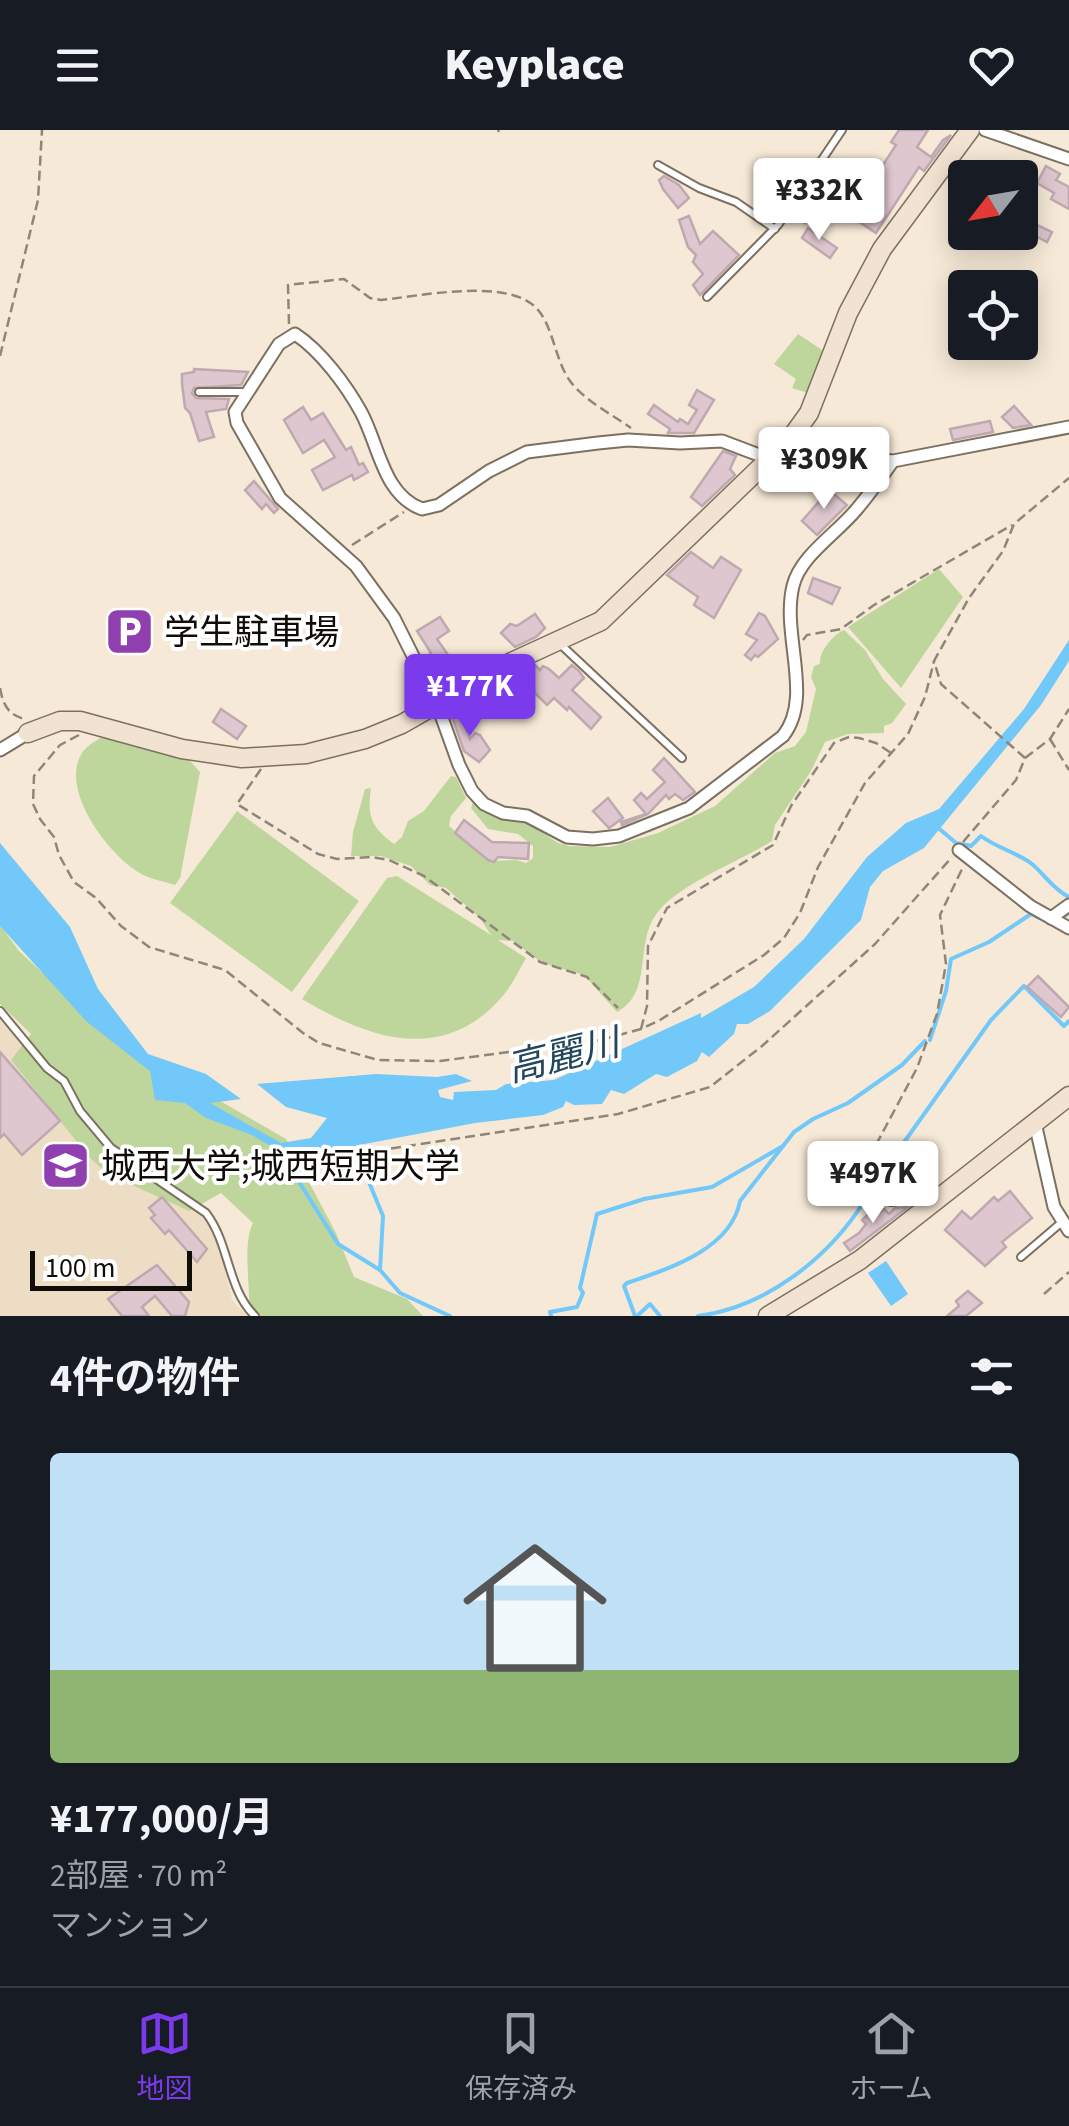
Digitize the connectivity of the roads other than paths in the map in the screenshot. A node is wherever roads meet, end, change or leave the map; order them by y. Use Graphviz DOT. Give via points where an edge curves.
graph roads {
  1 [pos="842,130"];
  2 [pos="970,130"];
  3 [pos="985,130"];
  4 [pos="1069,159"];
  5 [pos="658,166"];
  6 [pos="775,229"];
  7 [pos="707,297"];
  8 [pos="198,392"];
  9 [pos="247,392"];
  10 [pos="1069,427"];
  11 [pos="772,456"];
  12 [pos="893,462"];
  13 [pos="558,642"];
  14 [pos="438,704"];
  15 [pos="36,729"];
  16 [pos="0,750"];
  17 [pos="682,758"];
  18 [pos="963,854"];
  19 [pos="1069,906"];
  20 [pos="1051,918"];
  21 [pos="1069,928"];
  22 [pos="0,1010"];
  23 [pos="1069,1096"];
  24 [pos="1035,1123"];
  25 [pos="872,1197"];
  26 [pos="940,1198"];
  27 [pos="1066,1226"];
  28 [pos="1021,1257"];
  29 [pos="255,1316"];
  30 [pos="768,1316"];
  1 -- 6 [label="lane"];
  2 -- 11 [label="street" via="882,249 848,313 809,413"];
  3 -- 4 [label="street"];
  5 -- 6 [label="lane" via="736,202"];
  6 -- 7 [label="lane"];
  8 -- 9 [label="lane"];
  9 -- 11 [label="street" via="279,344 296,334 353,400 398,494 422,509 439,506 527,452 649,439 722,441"];
  9 -- 14 [label="street" via="235,412 237,422 270,485 356,566 394,618"];
  10 -- 12 [label="street"];
  11 -- 12 [label="street"];
  11 -- 13 [label="street" via="622,604"];
  12 -- 14 [label="street" via="798,572 789,628 798,702 792,725 688,808 649,826 593,839 567,837 527,816 503,813 472,791"];
  13 -- 14 [label="street"];
  13 -- 17 [label="lane"];
  14 -- 15 [label="street" via="366,740 263,758 206,754 90,723 60,720"];
  15 -- 16 [label="street"];
  18 -- 20 [label="street"];
  19 -- 20 [label="street"];
  20 -- 21 [label="street"];
  22 -- 29 [label="lane" via="112,1148 206,1213 218,1228 244,1305"];
  23 -- 24 [label="street"];
  24 -- 26 [label="street"];
  24 -- 27 [label="street" via="1044,1175"];
  25 -- 26 [label="lane"];
  26 -- 30 [label="street" via="860,1260"];
  27 -- 28 [label="lane"];
}
